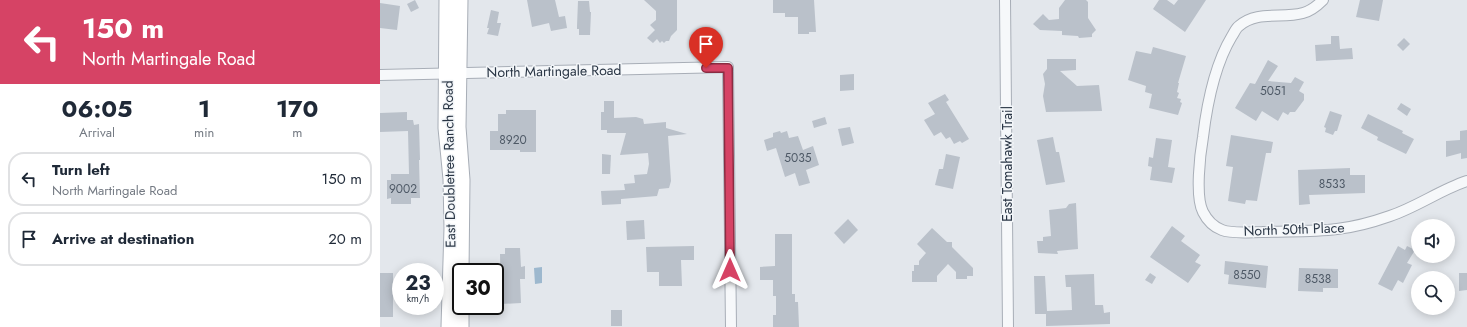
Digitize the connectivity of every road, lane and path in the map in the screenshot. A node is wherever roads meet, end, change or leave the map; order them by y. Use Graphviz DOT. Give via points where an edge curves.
graph roads {
  1 [pos="447,0"];
  2 [pos="460,0"];
  3 [pos="1005,0"];
  4 [pos="1323,0"];
  5 [pos="452,73"];
  6 [pos="380,75"];
  7 [pos="1467,181"];
  8 [pos="461,263"];
  9 [pos="461,315"];
  10 [pos="448,327"];
  11 [pos="461,327"];
  12 [pos="730,327"];
  13 [pos="1008,327"];
  1 -- 5 [label="main road, East Doubletree Ranch Road"];
  2 -- 5 [label="main road, East Doubletree Ranch Road"];
  3 -- 13 [label="street, East Tomahawk Trail"];
  4 -- 7 [label="street, North 50th Place" via="1304,13 1251,19 1238,27 1225,48 1212,90 1200,155 1202,212 1211,223 1223,230 1243,232 1338,229 1358,226 1402,212"];
  5 -- 6 [label="street, North Martingale Road"];
  5 -- 8 [label="main road, East Doubletree Ranch Road" via="462,180"];
  5 -- 10 [label="main road, East Doubletree Ranch Road" via="446,128 452,228"];
  5 -- 12 [label="street, North Martingale Road" via="728,68"];
  9 -- 11 [label="main road"];
}
